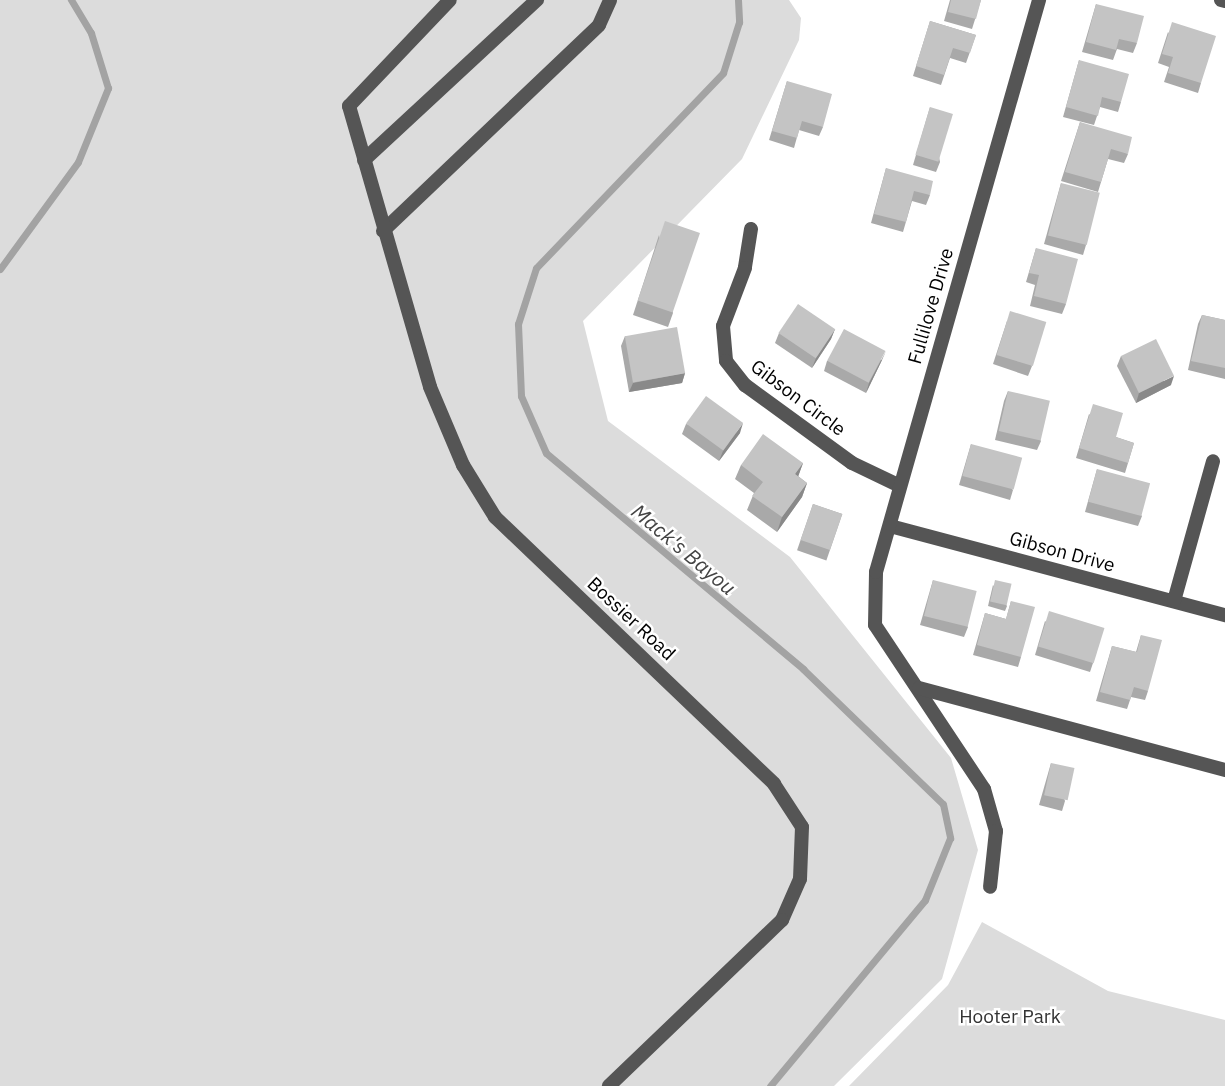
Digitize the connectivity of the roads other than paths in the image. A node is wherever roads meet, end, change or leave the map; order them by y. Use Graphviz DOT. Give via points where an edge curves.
graph roads {
  1 [pos="450,0"];
  2 [pos="537,0"];
  3 [pos="610,0"];
  4 [pos="1039,0"];
  5 [pos="364,160"];
  6 [pos="751,229"];
  7 [pos="383,231"];
  8 [pos="1213,461"];
  9 [pos="900,486"];
  10 [pos="890,526"];
  11 [pos="1174,601"];
  12 [pos="1225,615"];
  13 [pos="919,688"];
  14 [pos="1225,769"];
  15 [pos="990,887"];
  16 [pos="609,1086"];
  1 -- 5 [label="street, Bossier Road" via="377,70 349,106"];
  2 -- 5 [label="street"];
  3 -- 7 [label="street" via="599,25"];
  4 -- 9 [label="street, Fullilove Drive"];
  5 -- 7 [label="street, Bossier Road"];
  6 -- 9 [label="street, Gibson Circle" via="745,268 723,326 726,361 745,385 852,463"];
  7 -- 16 [label="street, Bossier Road" via="430,387 463,465 495,517 774,784 802,827 800,879 782,920"];
  8 -- 11 [label="street"];
  9 -- 10 [label="street, Fullilove Drive"];
  10 -- 11 [label="street, Gibson Drive"];
  10 -- 13 [label="street, Fullilove Drive" via="874,587 875,625"];
  11 -- 12 [label="street, Gibson Drive"];
  13 -- 14 [label="street"];
  13 -- 15 [label="street" via="984,789 996,831"];
}
